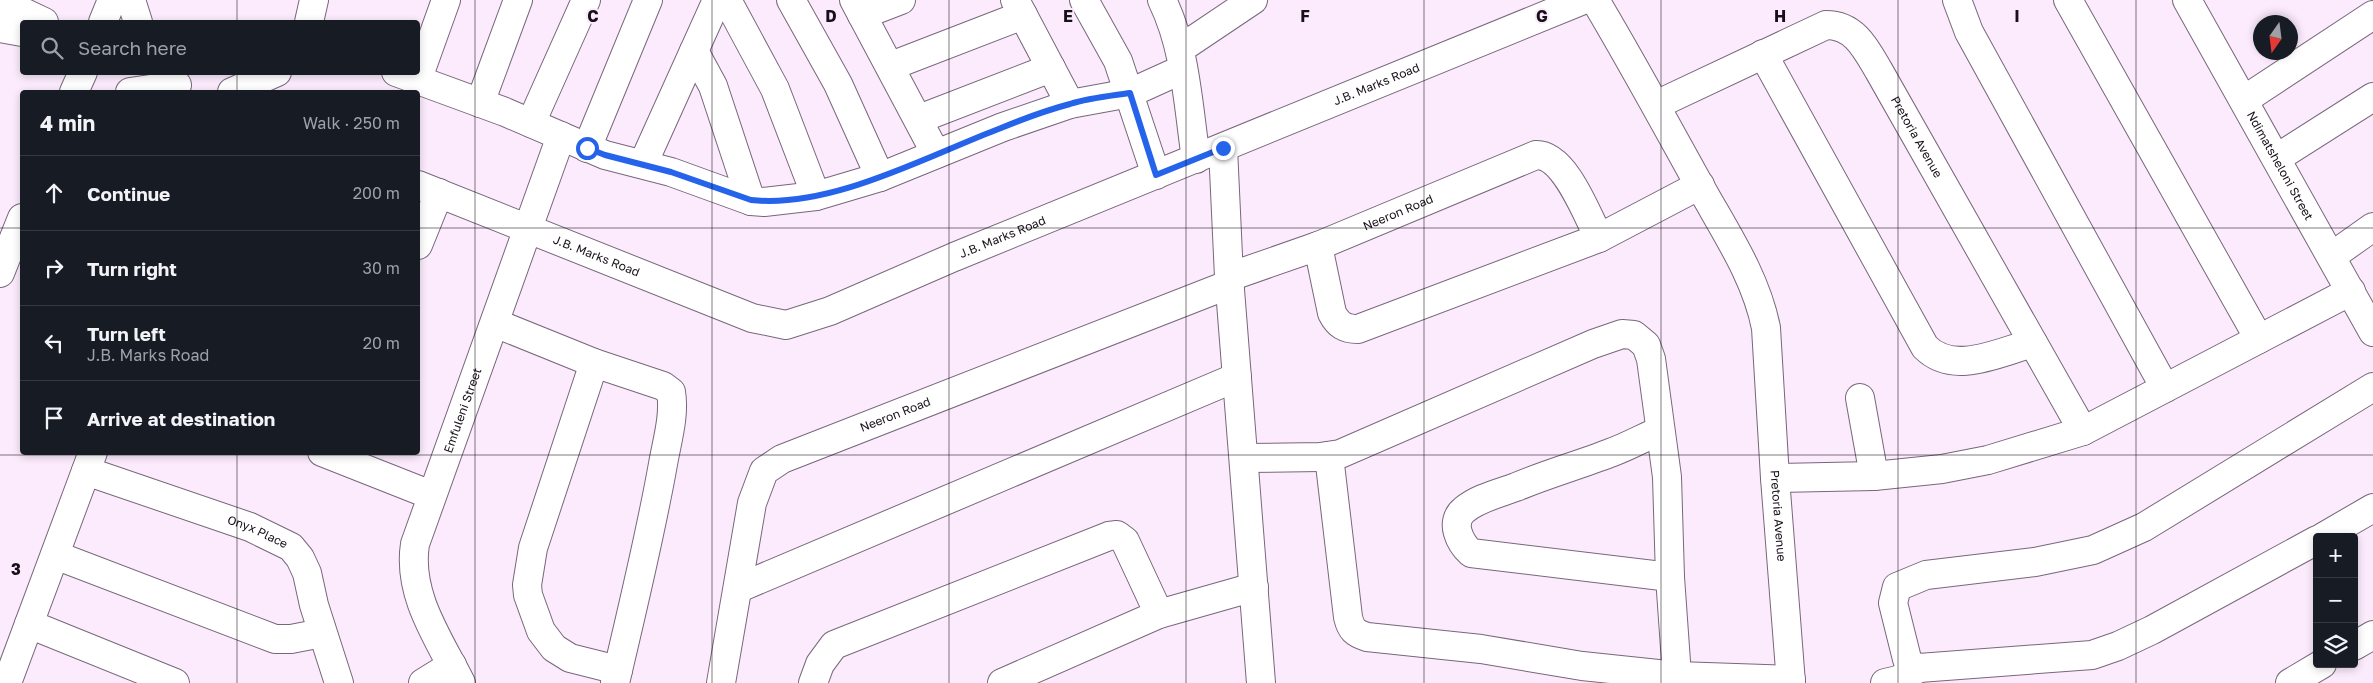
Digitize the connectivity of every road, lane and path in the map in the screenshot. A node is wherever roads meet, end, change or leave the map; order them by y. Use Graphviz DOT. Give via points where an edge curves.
graph roads {
  1 [pos="112,0"];
  2 [pos="131,0"];
  3 [pos="314,0"];
  4 [pos="446,0"];
  5 [pos="518,0"];
  6 [pos="586,0"];
  7 [pos="648,0"];
  8 [pos="716,0"];
  9 [pos="727,0"];
  10 [pos="791,0"];
  11 [pos="902,0"];
  12 [pos="1084,0"];
  13 [pos="1162,0"];
  14 [pos="1253,0"];
  15 [pos="1583,0"];
  16 [pos="1595,0"];
  17 [pos="1957,0"];
  18 [pos="2068,0"];
  19 [pos="2187,0"];
  20 [pos="1551,6"];
  21 [pos="858,7"];
  22 [pos="1019,8"];
  23 [pos="3,11"];
  24 [pos="2373,15"];
  25 [pos="37,20"];
  26 [pos="104,20"];
  27 [pos="137,20"];
  28 [pos="309,20"];
  29 [pos="20,30"];
  30 [pos="420,50"];
  31 [pos="694,51"];
  32 [pos="1763,54"];
  33 [pos="1182,59"];
  34 [pos="891,66"];
  35 [pos="1052,68"];
  36 [pos="82,75"];
  37 [pos="159,75"];
  38 [pos="271,75"];
  39 [pos="406,77"];
  40 [pos="179,83"];
  41 [pos="75,90"];
  42 [pos="141,90"];
  43 [pos="237,90"];
  44 [pos="1130,93"];
  45 [pos="2373,97"];
  46 [pos="2244,100"];
  47 [pos="480,102"];
  48 [pos="1070,104"];
  49 [pos="1656,104"];
  50 [pos="919,118"];
  51 [pos="531,122"];
  52 [pos="560,136"];
  53 [pos="587,148"];
  54 [pos="1223,148"];
  55 [pos="936,154"];
  56 [pos="2277,158"];
  57 [pos="1196,159"];
  58 [pos="643,164"];
  59 [pos="1156,175"];
  60 [pos="880,177"];
  61 [pos="1700,186"];
  62 [pos="428,189"];
  63 [pos="816,196"];
  64 [pos="751,200"];
  65 [pos="20,223"];
  66 [pos="2373,227"];
  67 [pos="528,228"];
  68 [pos="420,234"];
  69 [pos="1600,238"];
  70 [pos="1318,246"];
  71 [pos="2332,256"];
  72 [pos="0,273"];
  73 [pos="1229,281"];
  74 [pos="2351,291"];
  75 [pos="2371,321"];
  76 [pos="495,323"];
  77 [pos="2259,339"];
  78 [pos="2033,343"];
  79 [pos="594,364"];
  80 [pos="1237,377"];
  81 [pos="2373,386"];
  82 [pos="2165,388"];
  83 [pos="1860,398"];
  84 [pos="1659,431"];
  85 [pos="2083,431"];
  86 [pos="330,455"];
  87 [pos="1329,456"];
  88 [pos="1244,458"];
  89 [pos="89,462"];
  90 [pos="1874,476"];
  91 [pos="1775,478"];
  92 [pos="431,495"];
  93 [pos="2373,508"];
  94 [pos="2330,533"];
  95 [pos="2313,542"];
  96 [pos="55,555"];
  97 [pos="1670,577"];
  98 [pos="1254,587"];
  99 [pos="739,588"];
  100 [pos="1159,614"];
  101 [pos="29,624"];
  102 [pos="322,633"];
  103 [pos="2373,635"];
  104 [pos="2358,644"];
  105 [pos="1918,668"];
  106 [pos="2315,668"];
  107 [pos="457,674"];
  108 [pos="616,676"];
  109 [pos="1677,676"];
  110 [pos="1791,681"];
  111 [pos="7,683"];
  112 [pos="175,683"];
  113 [pos="339,683"];
  114 [pos="423,683"];
  115 [pos="721,683"];
  116 [pos="813,683"];
  117 [pos="1002,683"];
  118 [pos="1261,683"];
  119 [pos="1885,683"];
  120 [pos="2290,683"];
  1 -- 26 [label="street"];
  2 -- 27 [label="street"];
  3 -- 28 [label="street"];
  4 -- 30 [label="street"];
  5 -- 47 [label="street"];
  6 -- 51 [label="street"];
  7 -- 53 [label="street"];
  8 -- 31 [label="street"];
  9 -- 63 [label="street" via="775,89"];
  10 -- 60 [label="street" via="838,84"];
  11 -- 21 [label="street"];
  12 -- 44 [label="street" via="1118,61"];
  13 -- 33 [label="street" via="1172,20"];
  14 -- 33 [label="street"];
  15 -- 20 [label="street, J.B. Marks Road"];
  16 -- 49 [label="street, Pretoria Avenue"];
  17 -- 82 [label="street" via="1969,32"];
  18 -- 77 [label="street"];
  19 -- 46 [label="street, Ndimatsheloni Street"];
  20 -- 54 [label="street, J.B. Marks Road"];
  21 -- 34 [label="street"];
  22 -- 34 [label="street"];
  22 -- 35 [label="street"];
  23 -- 25 [label="street"];
  23 -- 29 [label="street"];
  24 -- 46 [label="street"];
  31 -- 58 [label="street"];
  31 -- 64 [label="street" via="713,86"];
  32 -- 49 [label="street, Pretoria Avenue"];
  32 -- 78 [label="street" via="1925,347 1940,359 1967,361"];
  32 -- 78 [label="street, Pretoria Avenue" via="1826,25 1847,29 1859,41 1880,71"];
  33 -- 44 [label="street"];
  33 -- 57 [label="street"];
  34 -- 50 [label="street"];
  35 -- 48 [label="street"];
  35 -- 50 [label="street"];
  36 -- 41 [label="street"];
  37 -- 40 [label="street"];
  38 -- 43 [label="street"];
  39 -- 47 [label="street"];
  40 -- 42 [label="street"];
  44 -- 48 [label="street"];
  44 -- 59 [label="street"];
  45 -- 56 [label="street"];
  46 -- 56 [label="street, Ndimatsheloni Street"];
  47 -- 51 [label="street"];
  48 -- 55 [label="street"];
  49 -- 61 [label="street, Pretoria Avenue"];
  50 -- 55 [label="street"];
  51 -- 52 [label="street"];
  52 -- 53 [label="street"];
  52 -- 67 [label="street, Emfuleni Street"];
  53 -- 58 [label="street"];
  54 -- 57 [label="street, J.B. Marks Road"];
  54 -- 73 [label="street"];
  55 -- 60 [label="street"];
  56 -- 71 [label="street, Ndimatsheloni Street"];
  57 -- 59 [label="street, J.B. Marks Road"];
  58 -- 64 [label="street"];
  59 -- 67 [label="street, J.B. Marks Road" via="830,311 786,325 752,318"];
  60 -- 63 [label="street"];
  61 -- 69 [label="street"];
  61 -- 91 [label="street, Pretoria Avenue" via="1747,270 1762,307"];
  62 -- 67 [label="street, J.B. Marks Road"];
  62 -- 68 [label="street"];
  63 -- 64 [label="street" via="764,202"];
  65 -- 72 [label="street"];
  66 -- 71 [label="street"];
  67 -- 76 [label="street, Emfuleni Street"];
  69 -- 70 [label="street, Neeron Road" via="1562,169 1547,156 1536,155"];
  69 -- 70 [label="street" via="1358,329 1343,327 1332,313"];
  70 -- 73 [label="street, Neeron Road"];
  71 -- 74 [label="street, Ndimatsheloni Street"];
  73 -- 80 [label="street"];
  73 -- 99 [label="street, Neeron Road" via="769,466 761,477 752,503"];
  74 -- 75 [label="street, Ndimatsheloni Street"];
  74 -- 77 [label="street"];
  76 -- 79 [label="street"];
  76 -- 92 [label="street, Emfuleni Street"];
  77 -- 82 [label="street"];
  78 -- 85 [label="street, Pretoria Avenue"];
  79 -- 108 [label="street" via="533,548 527,585 541,630 554,648 570,658"];
  79 -- 108 [label="street" via="663,386 671,392 672,398 653,522"];
  80 -- 88 [label="street"];
  80 -- 99 [label="street"];
  81 -- 105 [label="street" via="2144,527 2102,546 2035,562 1926,575 1903,583 1894,594 1893,603 1907,660"];
  82 -- 85 [label="street"];
  83 -- 90 [label="street"];
  84 -- 87 [label="street" via="1658,403 1646,345 1634,335 1622,334 1355,448"];
  84 -- 97 [label="street" via="1667,477"];
  84 -- 97 [label="street" via="1611,453 1479,501 1463,511 1458,520 1458,532 1461,544 1471,553"];
  85 -- 90 [label="street" via="1988,460 1942,469"];
  86 -- 92 [label="street"];
  87 -- 88 [label="street"];
  87 -- 109 [label="street" via="1348,617 1355,633 1582,666"];
  88 -- 98 [label="street"];
  89 -- 96 [label="street"];
  89 -- 102 [label="street, Onyx Place" via="250,527 291,547 307,573"];
  90 -- 91 [label="street"];
  91 -- 110 [label="street, Pretoria Avenue"];
  92 -- 107 [label="street, Emfuleni Street" via="414,544 413,573 420,601"];
  93 -- 94 [label="street"];
  95 -- 105 [label="street" via="2152,630 2092,655"];
  96 -- 101 [label="street"];
  96 -- 102 [label="street" via="275,639"];
  97 -- 109 [label="street"];
  98 -- 100 [label="street"];
  98 -- 118 [label="street"];
  99 -- 115 [label="street, Neeron Road"];
  100 -- 116 [label="street" via="1125,541 1117,535 1109,536 834,645 820,664"];
  100 -- 117 [label="street"];
  101 -- 111 [label="street"];
  101 -- 112 [label="street"];
  102 -- 113 [label="street, Onyx Place"];
  103 -- 104 [label="street"];
  105 -- 119 [label="street" via="1898,680"];
  106 -- 120 [label="street"];
  107 -- 114 [label="street"];
  109 -- 110 [label="street"];
}
